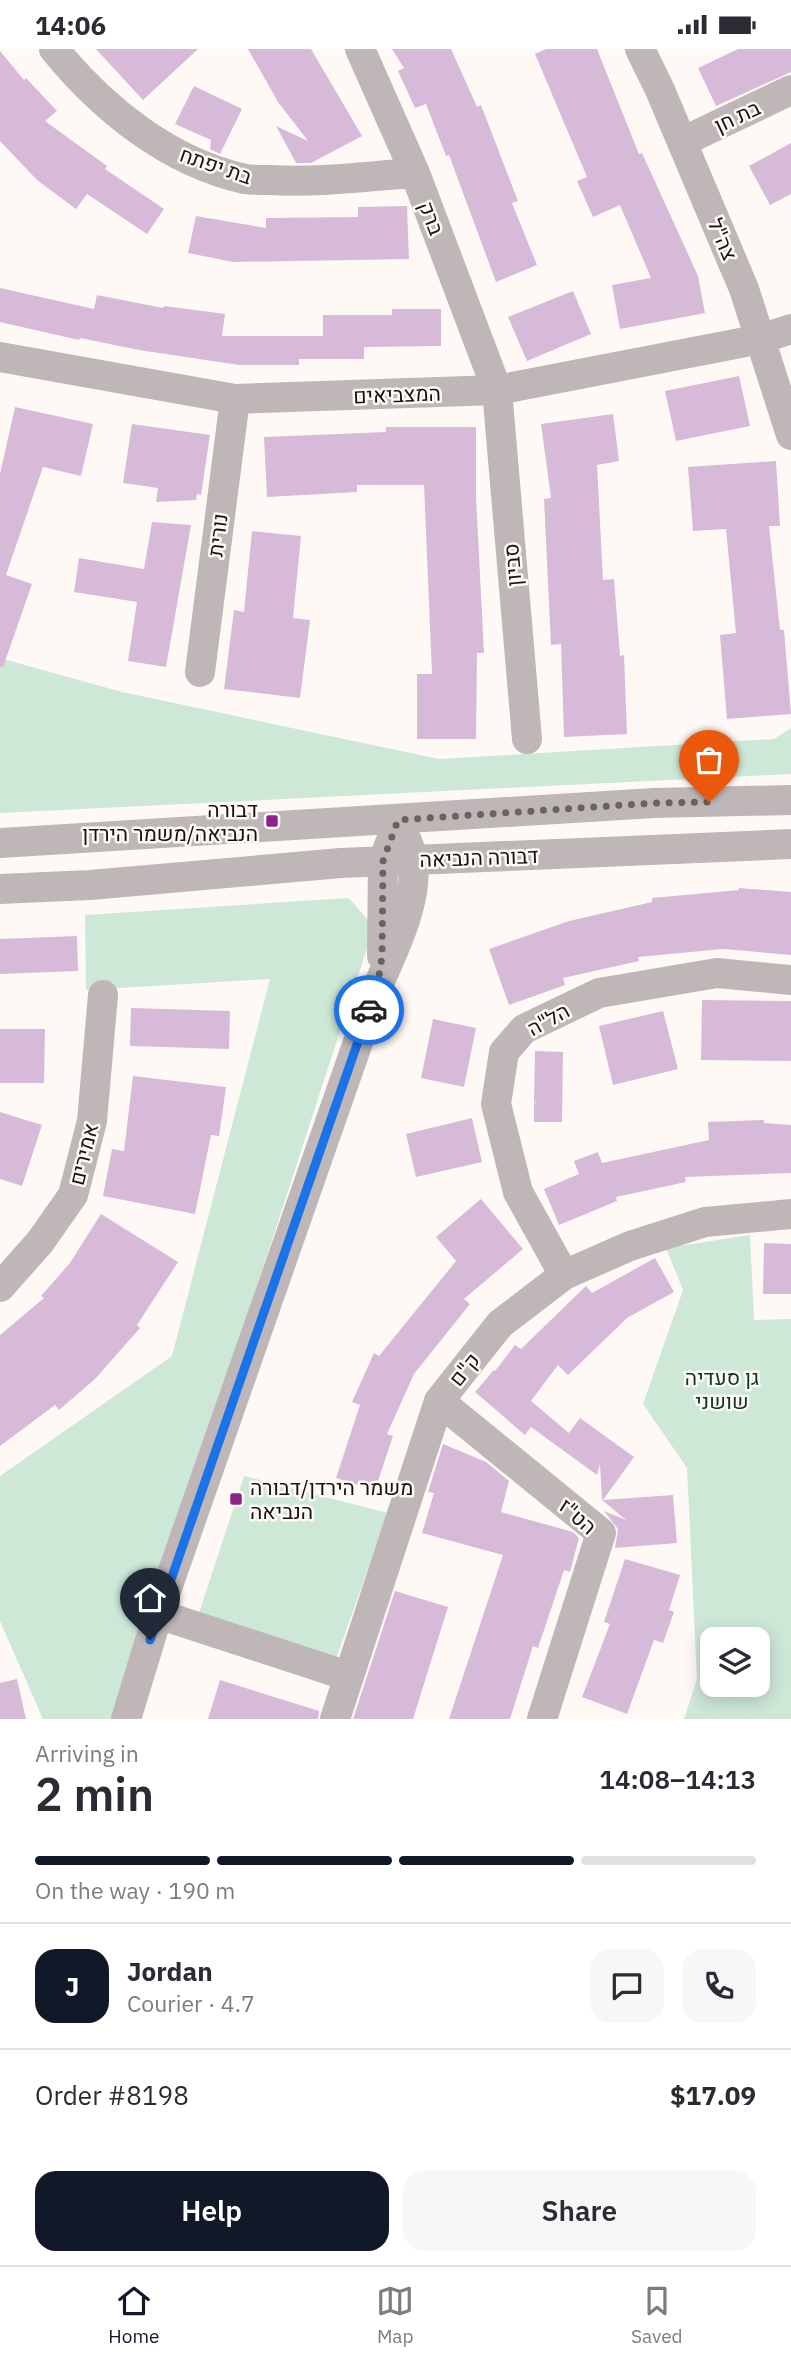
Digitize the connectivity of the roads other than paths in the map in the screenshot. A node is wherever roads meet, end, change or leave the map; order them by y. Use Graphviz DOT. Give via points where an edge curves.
graph roads {
  1 [pos="54,49"];
  2 [pos="360,49"];
  3 [pos="639,49"];
  4 [pos="662,49"];
  5 [pos="791,90"];
  6 [pos="691,138"];
  7 [pos="415,173"];
  8 [pos="778,333"];
  9 [pos="0,357"];
  10 [pos="791,367"];
  11 [pos="497,390"];
  12 [pos="235,399"];
  13 [pos="791,435"];
  14 [pos="200,672"];
  15 [pos="527,739"];
  16 [pos="791,800"];
  17 [pos="398,820"];
  18 [pos="0,843"];
  19 [pos="791,844"];
  20 [pos="413,860"];
  21 [pos="383,861"];
  22 [pos="0,889"];
  23 [pos="791,980"];
  24 [pos="377,988"];
  25 [pos="103,995"];
  26 [pos="791,1214"];
  27 [pos="565,1275"];
  28 [pos="0,1287"];
  29 [pos="439,1401"];
  30 [pos="158,1614"];
  31 [pos="348,1676"];
  32 [pos="126,1719"];
  33 [pos="335,1719"];
  34 [pos="542,1719"];
  1 -- 7 [label="street, בת יפתח" via="74,74 128,123 187,159 246,179 299,182"];
  2 -- 7 [label="street, ברק"];
  3 -- 6 [label="street, צה\"ל"];
  4 -- 6 [label="street, צה\"ל"];
  5 -- 6 [label="street, בת חן"];
  6 -- 8 [label="street, צה\"ל" via="761,279"];
  7 -- 11 [label="street, ברק"];
  8 -- 10 [label="street, צה\"ל"];
  8 -- 11 [label="street, המצביאים"];
  8 -- 13 [label="street, צה\"ל"];
  9 -- 12 [label="street, המצביאים"];
  11 -- 12 [label="street, המצביאים"];
  11 -- 15 [label="street, סביון"];
  12 -- 14 [label="street, נורית"];
  16 -- 17 [label="street, דבורה הנביאה" via="654,803"];
  17 -- 18 [label="street, דבורה הנביאה"];
  17 -- 20 [label="street"];
  17 -- 21 [label="street"];
  19 -- 20 [label="street, דבורה הנביאה"];
  20 -- 21 [label="street, דבורה הנביאה"];
  20 -- 24 [label="street" via="403,925"];
  21 -- 22 [label="street, דבורה הנביאה"];
  21 -- 24 [label="street" via="382,957"];
  23 -- 27 [label="street, הל\"ה" via="717,973 599,993 524,1029 504,1052 496,1104 518,1192"];
  24 -- 30 [label="street"];
  25 -- 28 [label="street, אמירים" via="92,1121 73,1195"];
  26 -- 27 [label="street, ק\"ם" via="705,1222"];
  27 -- 29 [label="street, ק\"ם" via="500,1324"];
  29 -- 31 [label="street, ק\"ם"];
  29 -- 34 [label="street, הט\"ז" via="601,1533"];
  30 -- 31 [label="street"];
  30 -- 32 [label="street"];
  31 -- 33 [label="street, ק\"ם"];
}
